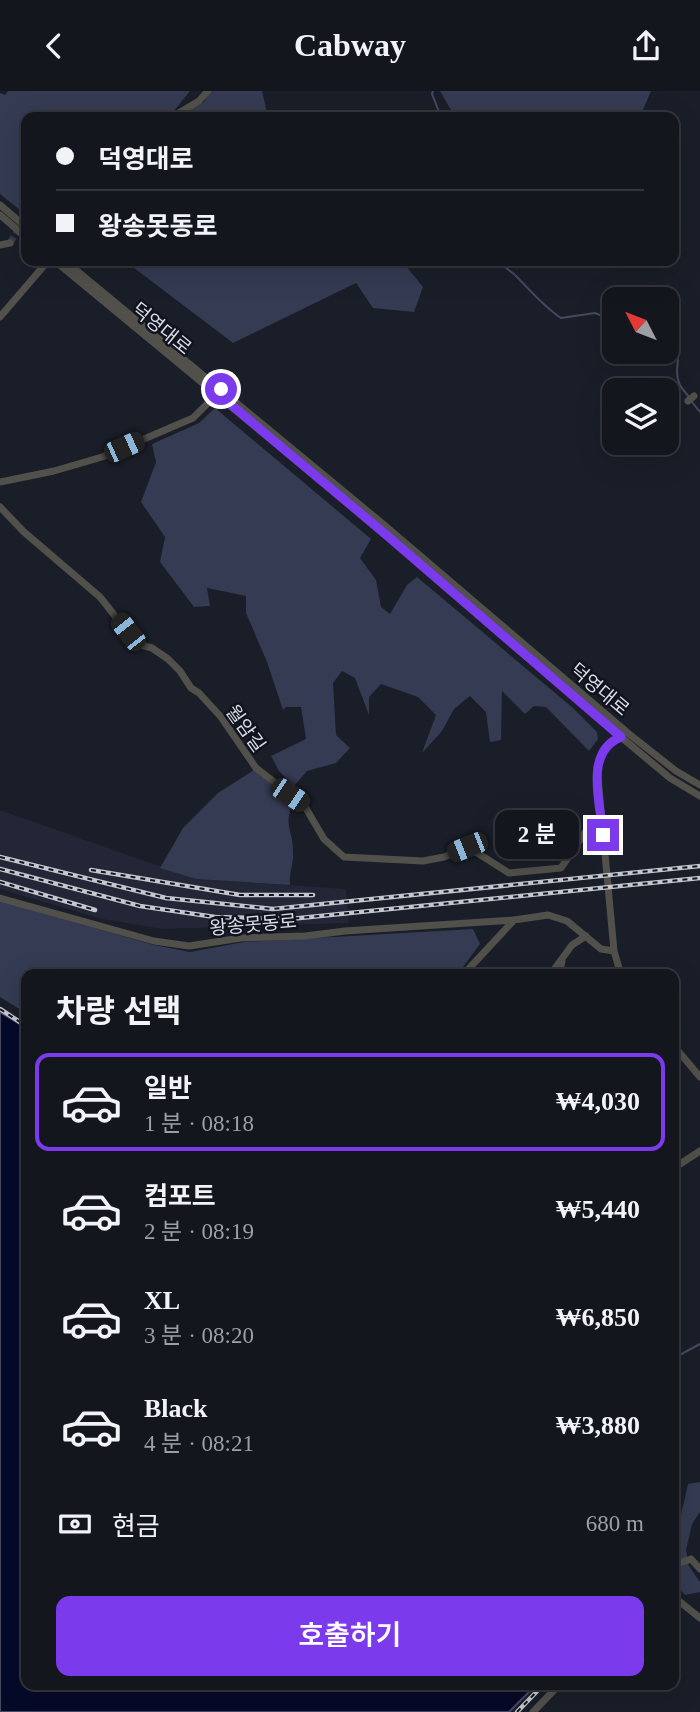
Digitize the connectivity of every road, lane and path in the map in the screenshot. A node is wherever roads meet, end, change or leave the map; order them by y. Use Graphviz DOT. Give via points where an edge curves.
graph roads {
  1 [pos="208,91"];
  2 [pos="180,112"];
  3 [pos="0,205"];
  4 [pos="0,215"];
  5 [pos="21,223"];
  6 [pos="21,233"];
  7 [pos="10,243"];
  8 [pos="0,245"];
  9 [pos="44,266"];
  10 [pos="61,266"];
  11 [pos="71,266"];
  12 [pos="0,317"];
  13 [pos="219,391"];
  14 [pos="0,482"];
  15 [pos="0,507"];
  16 [pos="629,734"];
  17 [pos="621,737"];
  18 [pos="700,785"];
  19 [pos="700,796"];
  20 [pos="602,816"];
  21 [pos="0,898"];
  22 [pos="514,920"];
  23 [pos="586,936"];
  24 [pos="614,951"];
  25 [pos="563,957"];
  26 [pos="469,969"];
  27 [pos="554,969"];
  28 [pos="560,969"];
  29 [pos="619,969"];
  30 [pos="679,1052"];
  31 [pos="700,1077"];
  32 [pos="700,1151"];
  33 [pos="679,1165"];
  34 [pos="679,1563"];
  35 [pos="700,1569"];
  36 [pos="679,1601"];
  37 [pos="700,1618"];
  38 [pos="554,1690"];
  39 [pos="533,1712"];
  1 -- 2 [label="street"];
  3 -- 5 [label="street"];
  4 -- 6 [label="street"];
  7 -- 8 [label="street"];
  9 -- 12 [label="street"];
  10 -- 13 [label="street, 덕영대로"];
  11 -- 13 [label="street, 덕영대로"];
  13 -- 14 [label="street" via="193,418 102,457"];
  13 -- 16 [label="street, 덕영대로"];
  13 -- 17 [label="street, 덕영대로"];
  15 -- 20 [label="street, 월암길" via="100,597 136,643 152,648 174,665 221,717 256,768 304,805 324,839 344,857 423,861 467,847 509,873 561,868 590,825"];
  16 -- 17 [label="street"];
  16 -- 18 [label="street, 덕영대로"];
  17 -- 19 [label="street, 덕영대로" via="670,778"];
  17 -- 20 [label="street" via="600,755 597,767"];
  20 -- 24 [label="street"];
  21 -- 22 [label="street, 왕송못동로" via="154,941 189,946 241,938"];
  22 -- 23 [label="street, 왕송못동로" via="548,915 567,921"];
  22 -- 26 [label="street"];
  23 -- 24 [label="street, 왕송못동로" via="601,949"];
  23 -- 25 [label="street" via="572,944"];
  24 -- 29 [label="street"];
  25 -- 27 [label="street"];
  25 -- 28 [label="street"];
  30 -- 31 [label="street"];
  32 -- 33 [label="street"];
  34 -- 35 [label="street" via="691,1559"];
  36 -- 37 [label="street"];
  38 -- 39 [label="street"];
}
